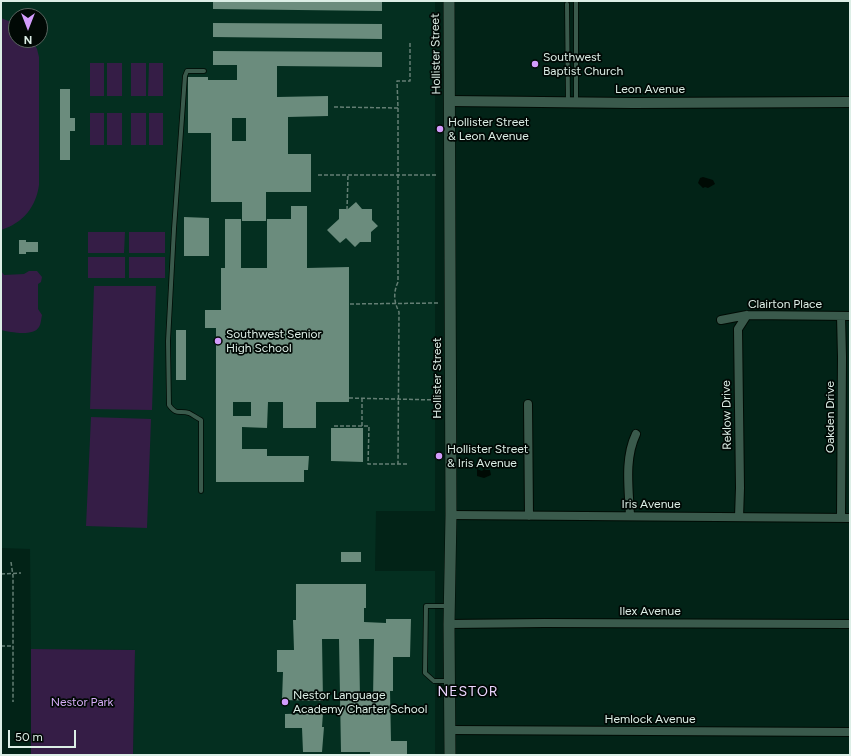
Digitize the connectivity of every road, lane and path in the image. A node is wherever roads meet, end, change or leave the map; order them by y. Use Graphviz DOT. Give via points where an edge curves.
graph roads {
  1 [pos="449,1"];
  2 [pos="576,1"];
  3 [pos="567,4"];
  4 [pos="410,43"];
  5 [pos="204,71"];
  6 [pos="450,101"];
  7 [pos="572,102"];
  8 [pos="850,102"];
  9 [pos="334,107"];
  10 [pos="398,108"];
  11 [pos="318,174"];
  12 [pos="348,175"];
  13 [pos="398,175"];
  14 [pos="437,175"];
  15 [pos="347,210"];
  16 [pos="438,303"];
  17 [pos="350,304"];
  18 [pos="395,304"];
  19 [pos="747,315"];
  20 [pos="841,316"];
  21 [pos="850,316"];
  22 [pos="721,320"];
  23 [pos="349,398"];
  24 [pos="362,398"];
  25 [pos="398,399"];
  26 [pos="438,400"];
  27 [pos="528,404"];
  28 [pos="334,426"];
  29 [pos="362,426"];
  30 [pos="636,434"];
  31 [pos="398,464"];
  32 [pos="408,464"];
  33 [pos="201,491"];
  34 [pos="451,515"];
  35 [pos="529,516"];
  36 [pos="630,516"];
  37 [pos="739,517"];
  38 [pos="846,518"];
  39 [pos="11,562"];
  40 [pos="21,573"];
  41 [pos="1,574"];
  42 [pos="12,574"];
  43 [pos="450,606"];
  44 [pos="450,624"];
  45 [pos="850,624"];
  46 [pos="1,646"];
  47 [pos="13,646"];
  48 [pos="450,681"];
  49 [pos="13,702"];
  50 [pos="450,730"];
  51 [pos="850,732"];
  52 [pos="450,755"];
  1 -- 6 [label="main road, Hollister Street"];
  2 -- 7 [label="lane"];
  3 -- 7 [label="lane"];
  4 -- 10 [label="path" via="410,81 397,81"];
  5 -- 33 [label="lane" via="187,71 185,76 168,341 169,405 174,411 189,413 201,420"];
  6 -- 7 [label="street, Leon Avenue"];
  6 -- 34 [label="main road, Hollister Street"];
  7 -- 8 [label="street, Leon Avenue"];
  9 -- 10 [label="path"];
  10 -- 13 [label="path"];
  11 -- 12 [label="path"];
  12 -- 13 [label="path"];
  12 -- 15 [label="path"];
  13 -- 14 [label="path"];
  13 -- 18 [label="path" via="398,282"];
  16 -- 18 [label="path"];
  17 -- 18 [label="path"];
  18 -- 25 [label="path" via="398,312"];
  19 -- 20 [label="street, Clairton Place"];
  19 -- 22 [label="street, Clairton Place"];
  19 -- 37 [label="street, Reklow Drive" via="738,329"];
  20 -- 21 [label="street, Clairton Place"];
  20 -- 38 [label="street, Oakden Drive"];
  23 -- 24 [label="path"];
  24 -- 25 [label="path"];
  24 -- 29 [label="path"];
  25 -- 26 [label="path"];
  25 -- 31 [label="path"];
  27 -- 35 [label="street"];
  28 -- 29 [label="path"];
  29 -- 31 [label="path" via="369,426 368,464"];
  30 -- 36 [label="street" via="629,466"];
  31 -- 32 [label="path"];
  34 -- 35 [label="street, Iris Avenue"];
  34 -- 43 [label="main road, Hollister Street"];
  35 -- 36 [label="street, Iris Avenue"];
  36 -- 37 [label="street, Iris Avenue"];
  37 -- 38 [label="street, Iris Avenue"];
  39 -- 42 [label="path"];
  40 -- 42 [label="path"];
  41 -- 42 [label="path"];
  42 -- 47 [label="path"];
  43 -- 44 [label="main road, Hollister Street"];
  43 -- 48 [label="lane" via="426,606 425,673 434,681"];
  44 -- 45 [label="street, Ilex Avenue"];
  44 -- 48 [label="main road, Hollister Street"];
  46 -- 47 [label="path"];
  47 -- 49 [label="path"];
  48 -- 50 [label="main road, Hollister Street"];
  50 -- 51 [label="street, Hemlock Avenue"];
  50 -- 52 [label="main road, Hollister Street"];
}
